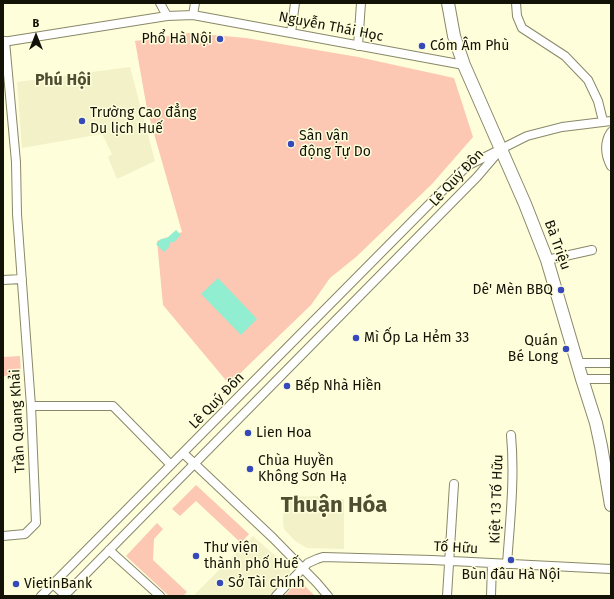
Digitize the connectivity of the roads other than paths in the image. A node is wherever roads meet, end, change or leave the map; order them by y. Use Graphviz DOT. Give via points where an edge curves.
graph roads {
  1 [pos="160,3"];
  2 [pos="195,3"];
  3 [pos="295,3"];
  4 [pos="361,3"];
  5 [pos="448,3"];
  6 [pos="516,3"];
  7 [pos="193,15"];
  8 [pos="167,16"];
  9 [pos="291,33"];
  10 [pos="4,41"];
  11 [pos="358,46"];
  12 [pos="464,65"];
  13 [pos="607,121"];
  14 [pos="611,132"];
  15 [pos="501,149"];
  16 [pos="611,166"];
  17 [pos="592,250"];
  18 [pos="548,260"];
  19 [pos="22,279"];
  20 [pos="3,280"];
  21 [pos="345,289"];
  22 [pos="356,299"];
  23 [pos="577,363"];
  24 [pos="611,363"];
  25 [pos="582,379"];
  26 [pos="611,379"];
  27 [pos="31,406"];
  28 [pos="511,435"];
  29 [pos="183,453"];
  30 [pos="195,464"];
  31 [pos="171,465"];
  32 [pos="454,484"];
  33 [pos="611,505"];
  34 [pos="3,536"];
  35 [pos="109,550"];
  36 [pos="449,561"];
  37 [pos="492,563"];
  38 [pos="508,564"];
  39 [pos="303,568"];
  40 [pos="611,569"];
  41 [pos="53,584"];
  42 [pos="41,596"];
  43 [pos="64,596"];
  44 [pos="160,596"];
  45 [pos="276,596"];
  46 [pos="328,596"];
  47 [pos="447,596"];
  48 [pos="491,596"];
  1 -- 8 [label="street"];
  2 -- 7 [label="street"];
  3 -- 9 [label="street"];
  4 -- 11 [label="street"];
  5 -- 12 [label="highway, Bà Triệu" via="454,36"];
  6 -- 13 [label="street" via="522,28 565,56 588,80"];
  7 -- 8 [label="street, Nguyễn Thái Học"];
  7 -- 9 [label="street, Nguyễn Thái Học"];
  8 -- 10 [label="street, Nguyễn Thái Học"];
  9 -- 11 [label="street, Nguyễn Thái Học"];
  10 -- 19 [label="street, Trần Quang Khải" via="16,162"];
  11 -- 12 [label="street, Nguyễn Thái Học"];
  12 -- 15 [label="highway, Bà Triệu"];
  13 -- 15 [label="street" via="562,127 527,136"];
  14 -- 16 [label="street" via="606,143"];
  15 -- 18 [label="highway, Bà Triệu"];
  15 -- 21 [label="street, Lê Quý Đôn" via="467,166"];
  15 -- 22 [label="street, Lê Quý Đôn" via="477,177"];
  17 -- 18 [label="street"];
  18 -- 23 [label="highway, Bà Triệu"];
  19 -- 20 [label="street"];
  19 -- 27 [label="street, Trần Quang Khải"];
  21 -- 22 [label="street"];
  21 -- 29 [label="street, Lê Quý Đôn"];
  22 -- 30 [label="street, Lê Quý Đôn"];
  23 -- 24 [label="street"];
  23 -- 25 [label="highway, Bà Triệu"];
  25 -- 26 [label="street"];
  25 -- 33 [label="highway, Bà Triệu" via="596,423"];
  27 -- 31 [label="street" via="113,406"];
  27 -- 34 [label="street, Trần Quang Khải" via="36,523 25,534"];
  28 -- 38 [label="street, Kiệt 13 Tố Hữu" via="513,454"];
  29 -- 30 [label="street"];
  29 -- 31 [label="street, Lê Quý Đôn"];
  30 -- 35 [label="street, Lê Quý Đôn"];
  30 -- 39 [label="street"];
  31 -- 41 [label="street, Lê Quý Đôn"];
  32 -- 36 [label="street"];
  35 -- 43 [label="street, Lê Quý Đôn"];
  35 -- 44 [label="street"];
  36 -- 37 [label="street, Tố Hữu"];
  36 -- 39 [label="street, Tố Hữu" via="323,557"];
  36 -- 47 [label="street"];
  37 -- 38 [label="street, Tố Hữu"];
  37 -- 48 [label="street"];
  38 -- 40 [label="street, Tố Hữu"];
  39 -- 45 [label="street, Tố Hữu"];
  39 -- 46 [label="street"];
  41 -- 42 [label="street, Lê Quý Đôn"];
  41 -- 43 [label="street"];
}
